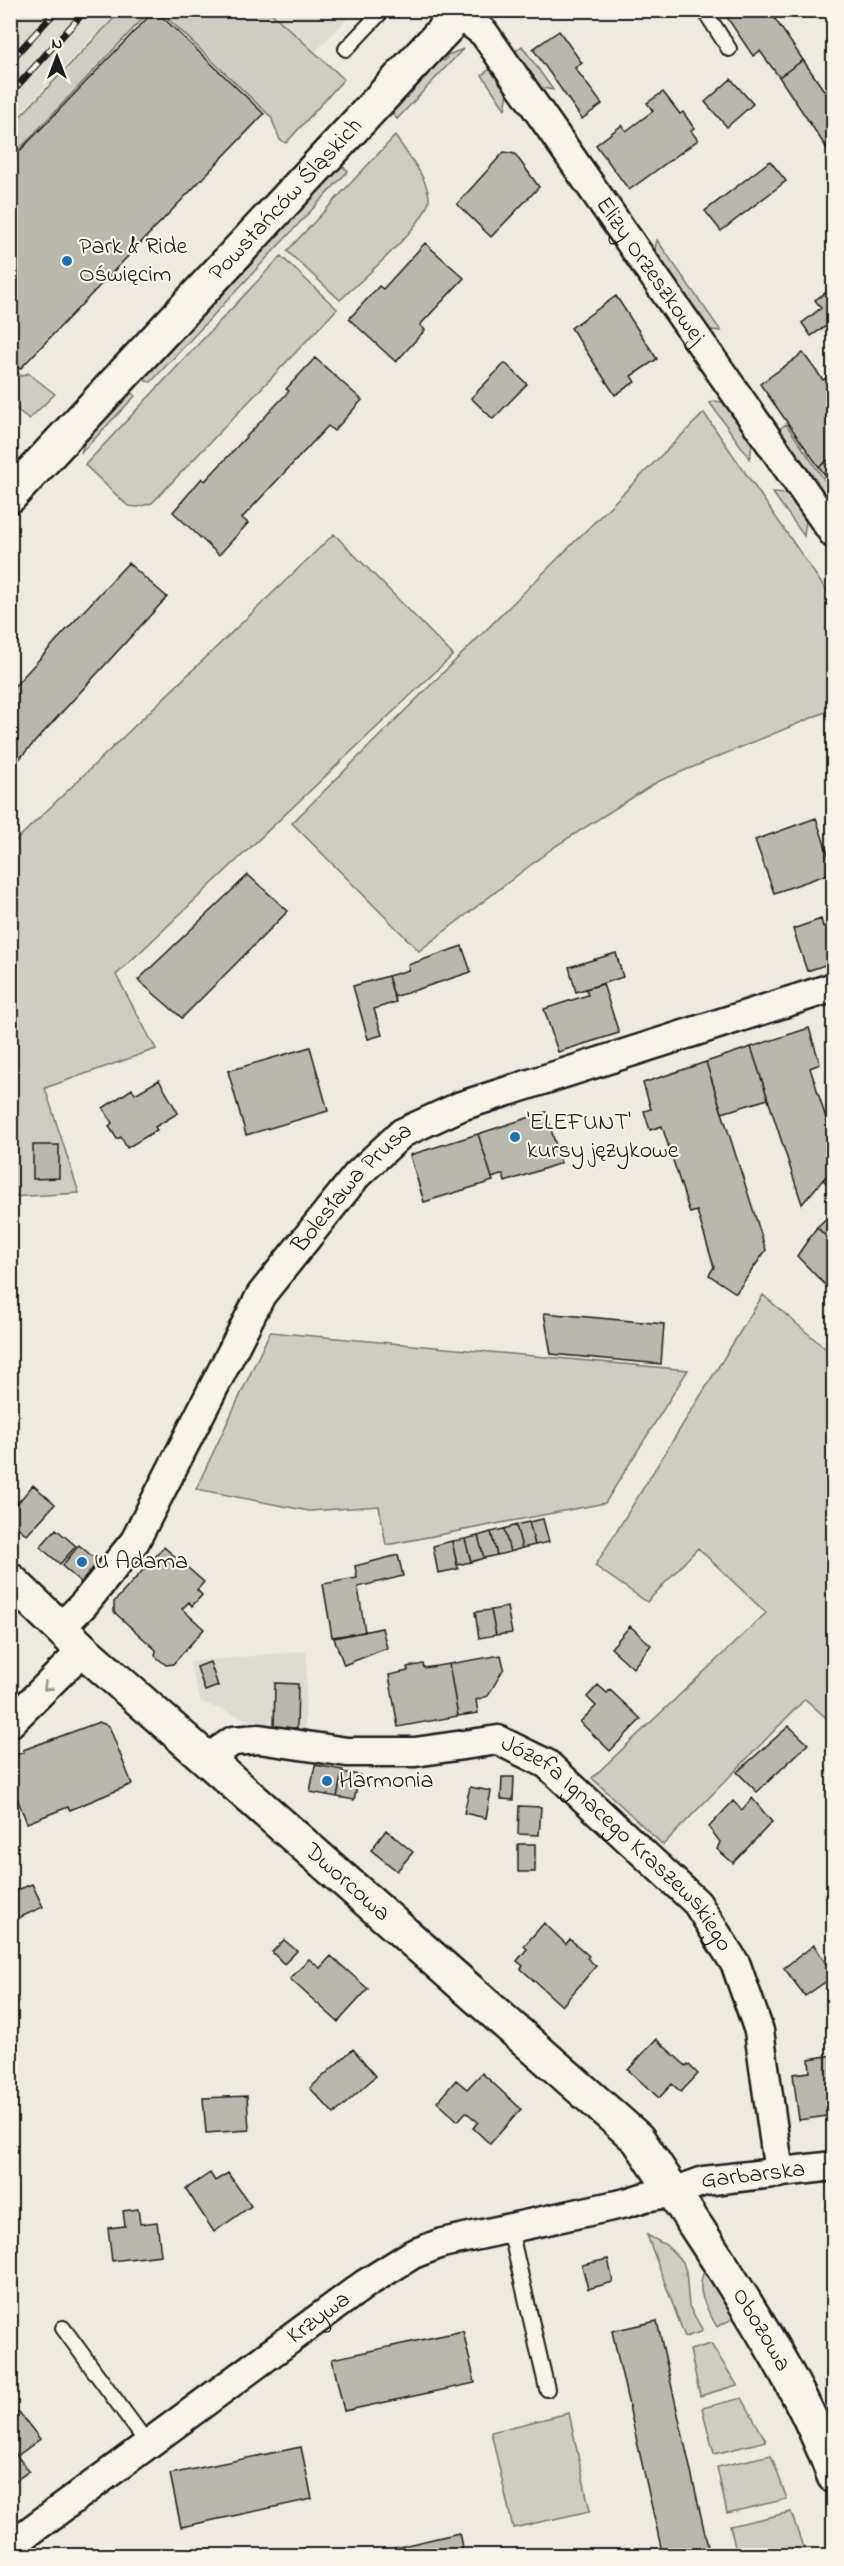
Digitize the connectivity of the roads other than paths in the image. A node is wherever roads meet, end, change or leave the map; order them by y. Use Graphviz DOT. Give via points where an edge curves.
graph roads {
  1 [pos="383,10"];
  2 [pos="704,10"];
  3 [pos="461,13"];
  4 [pos="729,49"];
  5 [pos="346,50"];
  6 [pos="10,496"];
  7 [pos="834,534"];
  8 [pos="834,987"];
  9 [pos="10,1580"];
  10 [pos="61,1627"];
  11 [pos="84,1650"];
  12 [pos="10,1723"];
  13 [pos="207,1759"];
  14 [pos="834,2166"];
  15 [pos="778,2173"];
  16 [pos="674,2192"];
  17 [pos="510,2229"];
  18 [pos="63,2328"];
  19 [pos="547,2389"];
  20 [pos="147,2443"];
  21 [pos="834,2476"];
  22 [pos="10,2546"];
  1 -- 5 [label="lane"];
  2 -- 4 [label="lane"];
  3 -- 6 [label="street, Powstańców Śląskich"];
  3 -- 7 [label="street, Elizy Orzeszkowej" via="484,33"];
  8 -- 10 [label="street, Bolesława Prusa" via="461,1106 402,1133 357,1175 261,1295 135,1541"];
  9 -- 10 [label="street, Dworcowa"];
  10 -- 11 [label="street, Dworcowa"];
  11 -- 12 [label="street, one-way"];
  11 -- 13 [label="street, Dworcowa"];
  13 -- 15 [label="street, Józefa Ignacego Kraszewskiego" via="233,1741 259,1739 347,1752 415,1752 498,1740 547,1764 697,1903 735,1965 759,2031"];
  13 -- 16 [label="street, Dworcowa" via="638,2139"];
  14 -- 15 [label="street, Garbarska"];
  15 -- 16 [label="street, Garbarska" via="704,2181"];
  16 -- 17 [label="street, Krzywa"];
  16 -- 21 [label="street, Obozowa" via="780,2357"];
  17 -- 19 [label="lane"];
  17 -- 20 [label="street, Krzywa" via="442,2243 413,2254 365,2284"];
  18 -- 20 [label="lane"];
  20 -- 22 [label="street, Krzywa"];
}
